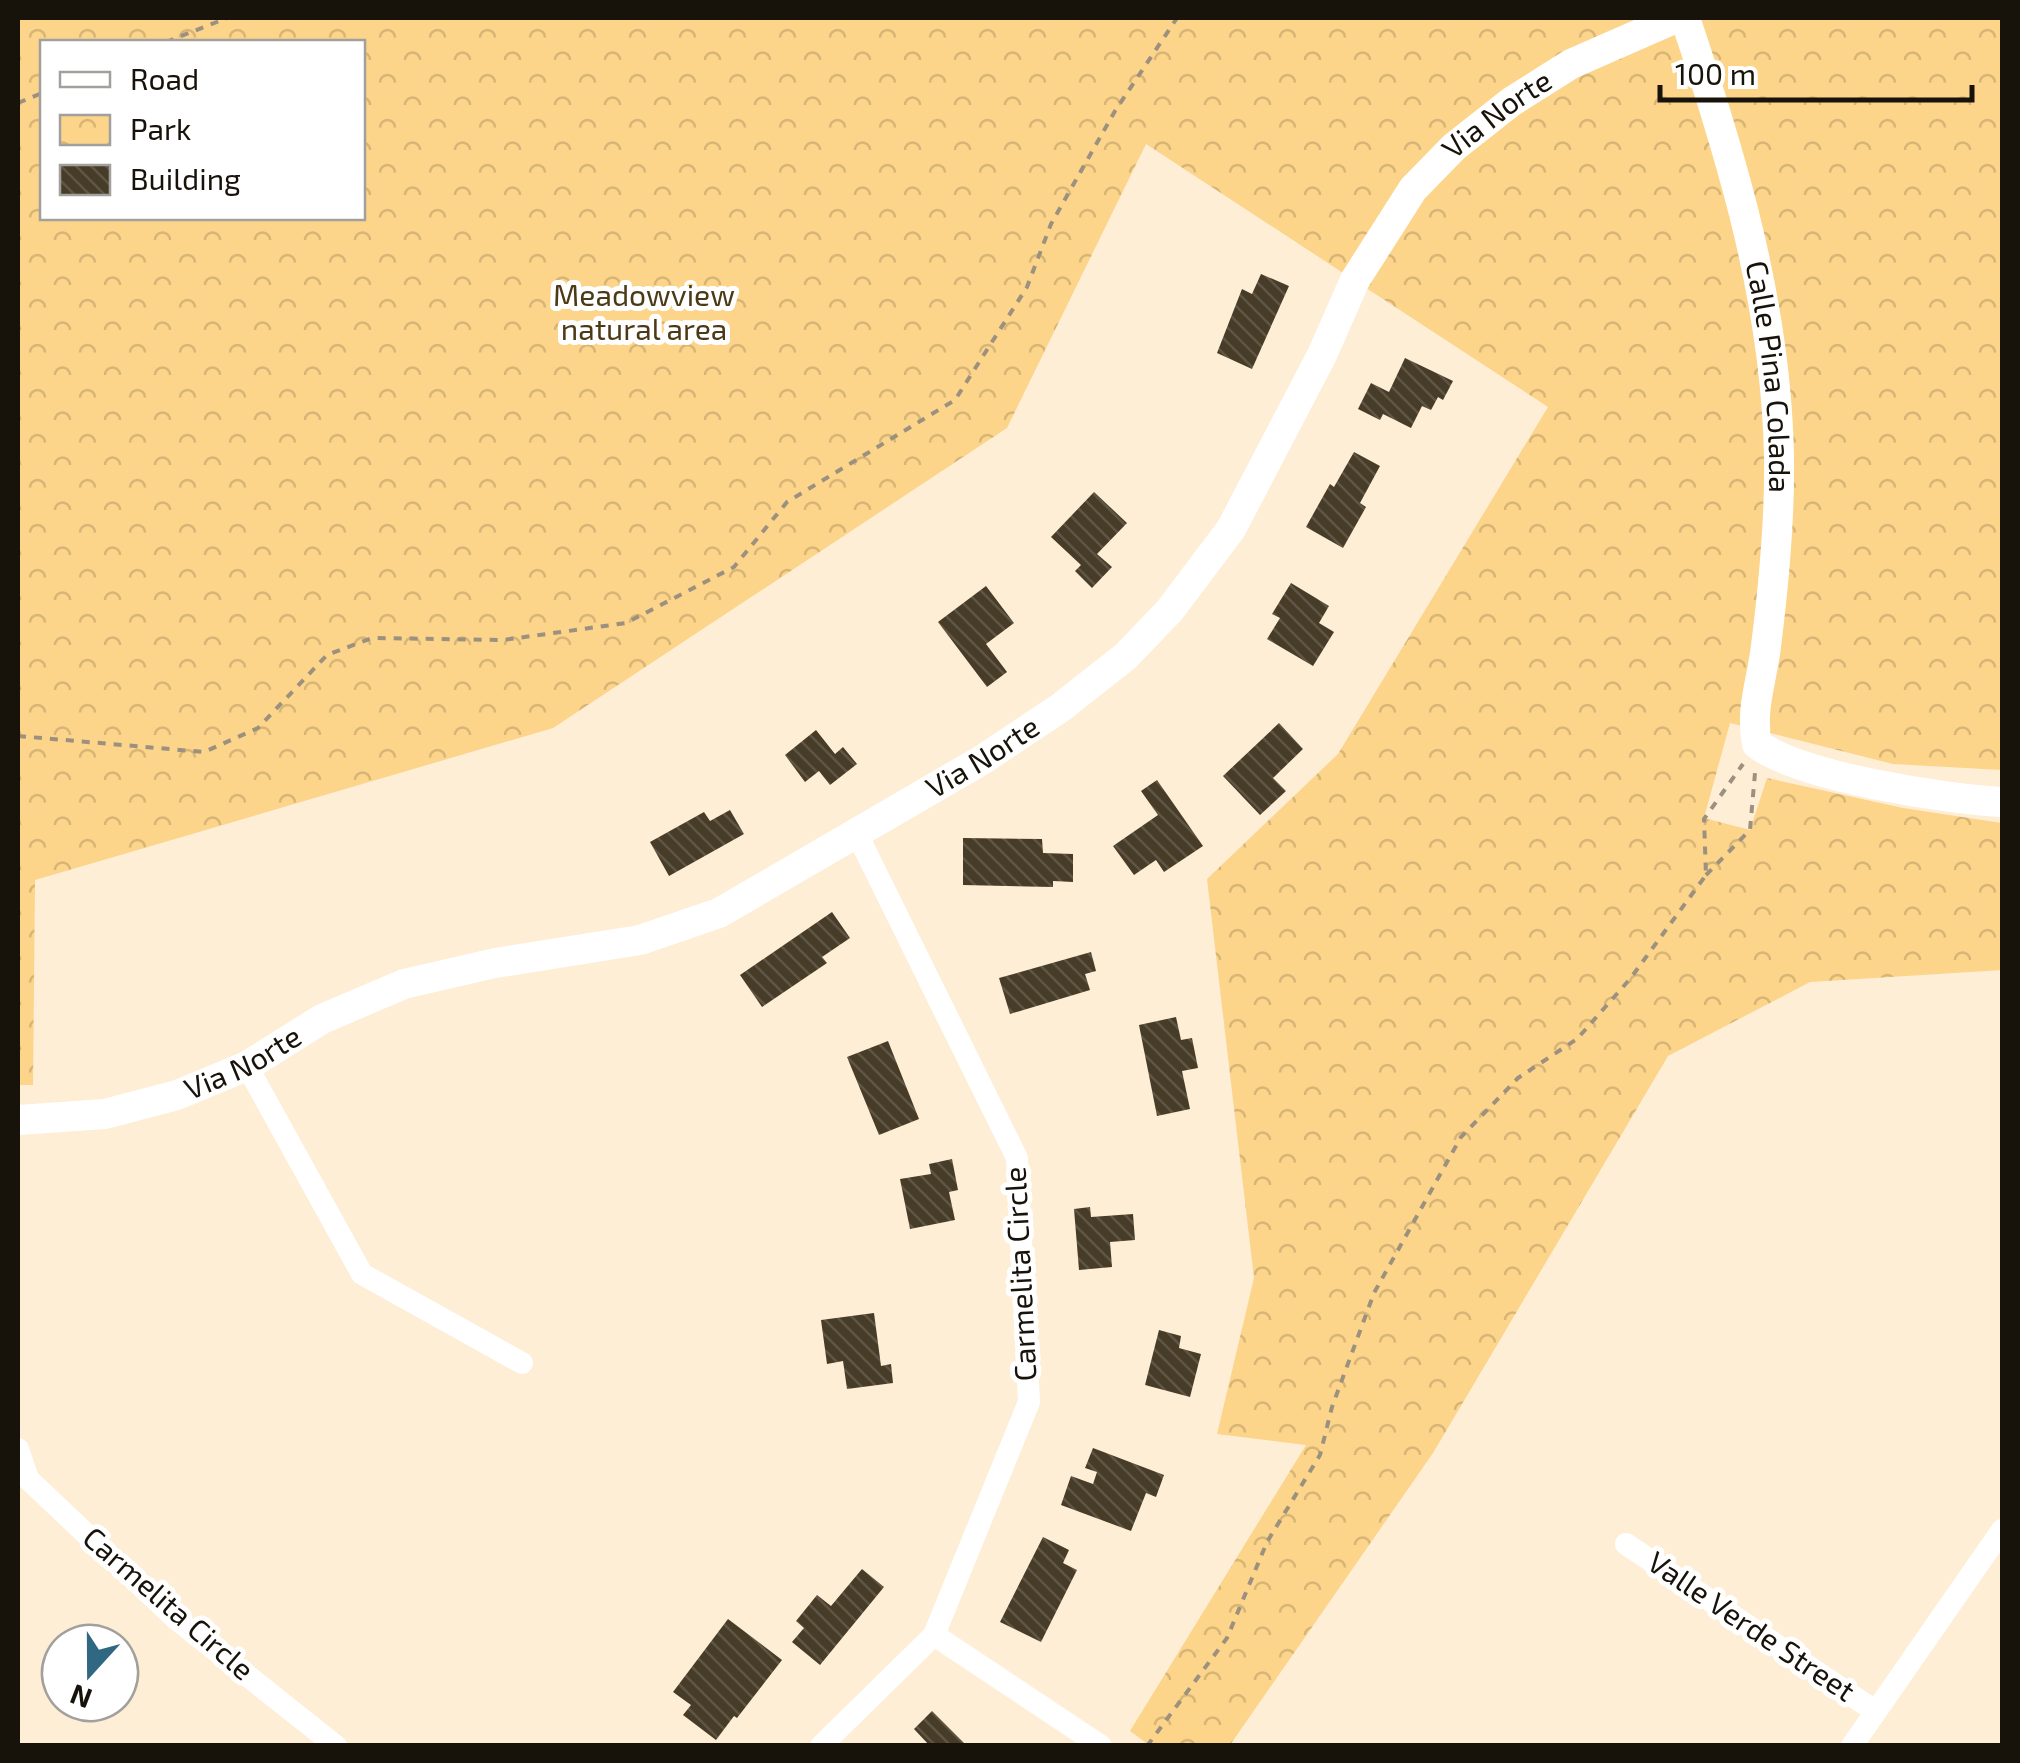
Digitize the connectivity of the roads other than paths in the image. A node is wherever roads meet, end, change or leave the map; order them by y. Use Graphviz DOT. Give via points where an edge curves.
graph roads {
  1 [pos="1676,18"];
  2 [pos="1685,18"];
  3 [pos="2002,802"];
  4 [pos="857,834"];
  5 [pos="247,1066"];
  6 [pos="18,1120"];
  7 [pos="522,1363"];
  8 [pos="18,1449"];
  9 [pos="2002,1530"];
  10 [pos="1626,1544"];
  11 [pos="934,1635"];
  12 [pos="1876,1711"];
  13 [pos="336,1746"];
  14 [pos="821,1746"];
  15 [pos="1101,1746"];
  16 [pos="1852,1746"];
  1 -- 4 [label="street, Via Norte" via="1571,64 1454,147 1414,188 1355,280 1231,529 1170,610 1126,656 1060,708"];
  2 -- 3 [label="street, Calle Pina Colada" via="1757,259 1772,352 1779,456 1774,577 1752,720 1757,744 1774,756 1854,778"];
  4 -- 5 [label="street, Via Norte" via="719,912 640,940 404,984 322,1019"];
  4 -- 11 [label="street, Carmelita Circle" via="1018,1158 1028,1402"];
  5 -- 6 [label="street, Via Norte" via="178,1095 105,1114"];
  5 -- 7 [label="street" via="362,1274"];
  8 -- 13 [label="street, Carmelita Circle" via="28,1479 176,1618"];
  9 -- 12 [label="street"];
  10 -- 12 [label="street, Valle Verde Street"];
  11 -- 14 [label="street, Carmelita Circle"];
  11 -- 15 [label="street"];
  12 -- 16 [label="street"];
}
